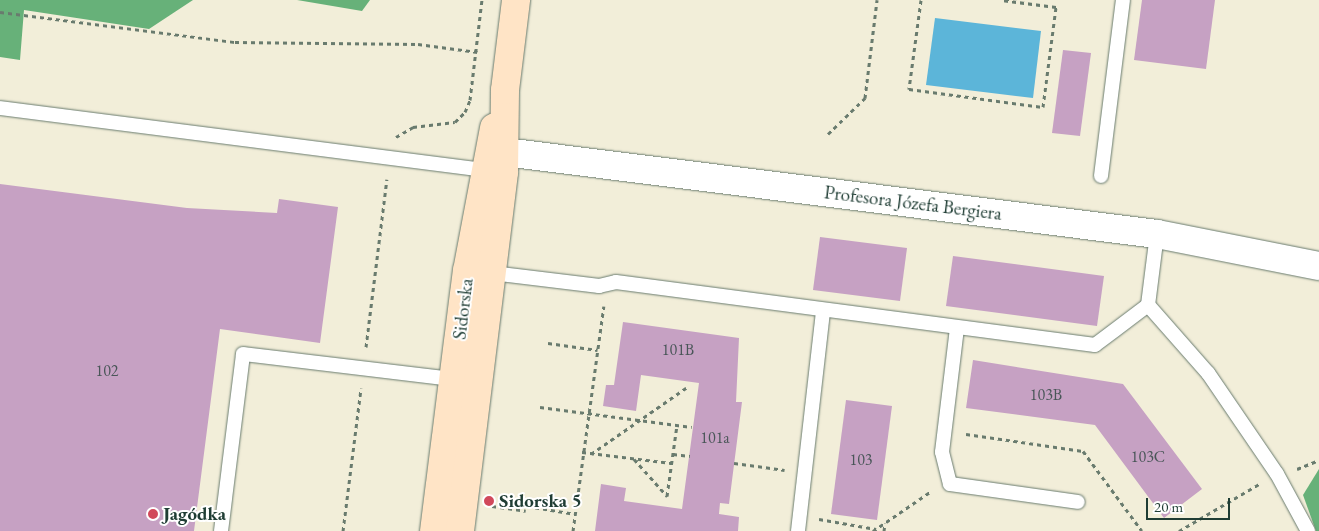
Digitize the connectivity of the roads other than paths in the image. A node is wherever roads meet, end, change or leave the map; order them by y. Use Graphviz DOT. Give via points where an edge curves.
graph roads {
  1 [pos="516,0"];
  2 [pos="1123,0"];
  3 [pos="0,108"];
  4 [pos="496,161"];
  5 [pos="1101,176"];
  6 [pos="1157,234"];
  7 [pos="1319,266"];
  8 [pos="480,272"];
  9 [pos="1148,305"];
  10 [pos="823,310"];
  11 [pos="957,328"];
  12 [pos="466,380"];
  13 [pos="1078,502"];
  14 [pos="221,531"];
  15 [pos="434,531"];
  16 [pos="460,531"];
  17 [pos="798,531"];
  18 [pos="1308,531"];
  1 -- 4 [label="street, Sidorska"];
  2 -- 5 [label="lane"];
  3 -- 4 [label="lane"];
  4 -- 6 [label="street, Profesora Józefa Bergiera"];
  4 -- 8 [label="street, Sidorska"];
  6 -- 7 [label="street, Profesora Józefa Bergiera"];
  6 -- 9 [label="lane"];
  8 -- 10 [label="lane" via="599,286 616,282"];
  8 -- 12 [label="street, Sidorska"];
  9 -- 11 [label="lane" via="1094,345"];
  9 -- 18 [label="lane" via="1208,373 1276,474"];
  10 -- 11 [label="lane"];
  10 -- 17 [label="lane"];
  11 -- 13 [label="lane" via="942,452 950,484"];
  12 -- 14 [label="lane" via="243,354"];
  12 -- 15 [label="street, Sidorska"];
  12 -- 16 [label="street, Sidorska"];
}
